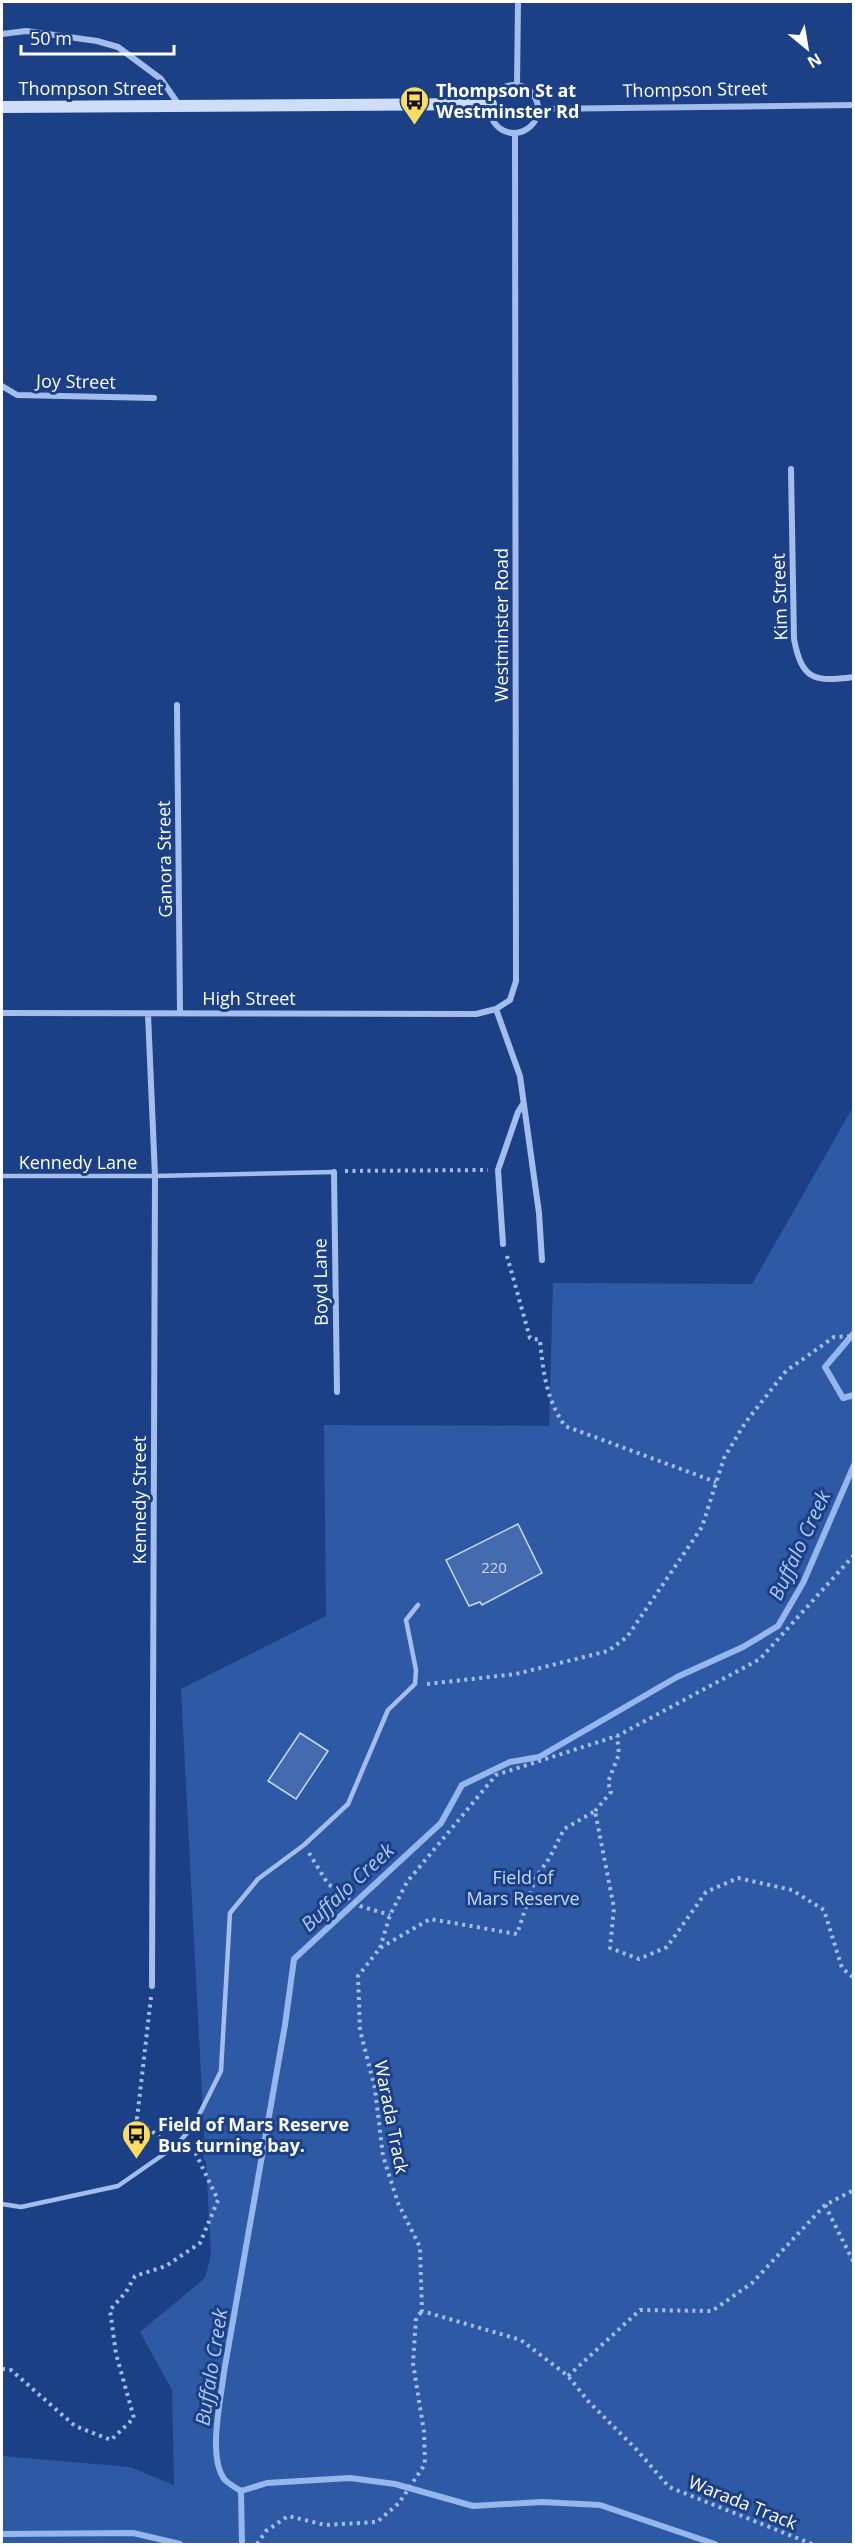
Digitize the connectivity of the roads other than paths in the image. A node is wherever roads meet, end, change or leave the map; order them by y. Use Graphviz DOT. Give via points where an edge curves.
graph roads {
  1 [pos="518,2"];
  2 [pos="2,34"];
  3 [pos="517,85"];
  4 [pos="491,104"];
  5 [pos="854,105"];
  6 [pos="180,106"];
  7 [pos="2,107"];
  8 [pos="538,109"];
  9 [pos="515,133"];
  10 [pos="2,386"];
  11 [pos="154,398"];
  12 [pos="791,469"];
  13 [pos="854,677"];
  14 [pos="177,705"];
  15 [pos="495,1009"];
  16 [pos="2,1013"];
  17 [pos="180,1013"];
  18 [pos="148,1014"];
  19 [pos="523,1103"];
  20 [pos="334,1172"];
  21 [pos="2,1176"];
  22 [pos="154,1176"];
  23 [pos="503,1244"];
  24 [pos="542,1260"];
  25 [pos="337,1392"];
  26 [pos="418,1605"];
  27 [pos="152,1986"];
  28 [pos="2,2204"];
  1 -- 3 [label="street"];
  2 -- 6 [label="street, Thompson Street" via="26,30 118,47 161,79"];
  3 -- 4 [label="street" via="503,88"];
  3 -- 8 [label="street" via="529,90"];
  4 -- 6 [label="street, Thompson Street"];
  4 -- 9 [label="street" via="496,124"];
  5 -- 8 [label="street, Thompson Street"];
  6 -- 7 [label="street, Thompson Street"];
  8 -- 9 [label="street" via="528,128"];
  9 -- 15 [label="street, Westminster Road" via="516,981 510,1000"];
  10 -- 11 [label="street, Joy Street" via="17,395"];
  12 -- 13 [label="street, Kim Street" via="794,639 798,658 810,674 823,681"];
  14 -- 17 [label="street, Ganora Street"];
  15 -- 17 [label="street, High Street" via="476,1014"];
  15 -- 19 [label="street" via="520,1076"];
  16 -- 18 [label="street, High Street"];
  17 -- 18 [label="street, High Street"];
  18 -- 22 [label="street, Kennedy Street"];
  19 -- 23 [label="street" via="498,1170"];
  19 -- 24 [label="street"];
  20 -- 22 [label="lane"];
  20 -- 25 [label="street, Boyd Lane"];
  21 -- 22 [label="lane, Kennedy Lane"];
  22 -- 27 [label="street, Kennedy Street"];
  26 -- 28 [label="lane" via="406,1620 415,1684 388,1710 348,1804 304,1845 258,1879 230,1913 221,2071 195,2123 176,2147 118,2186 21,2207"];
}
